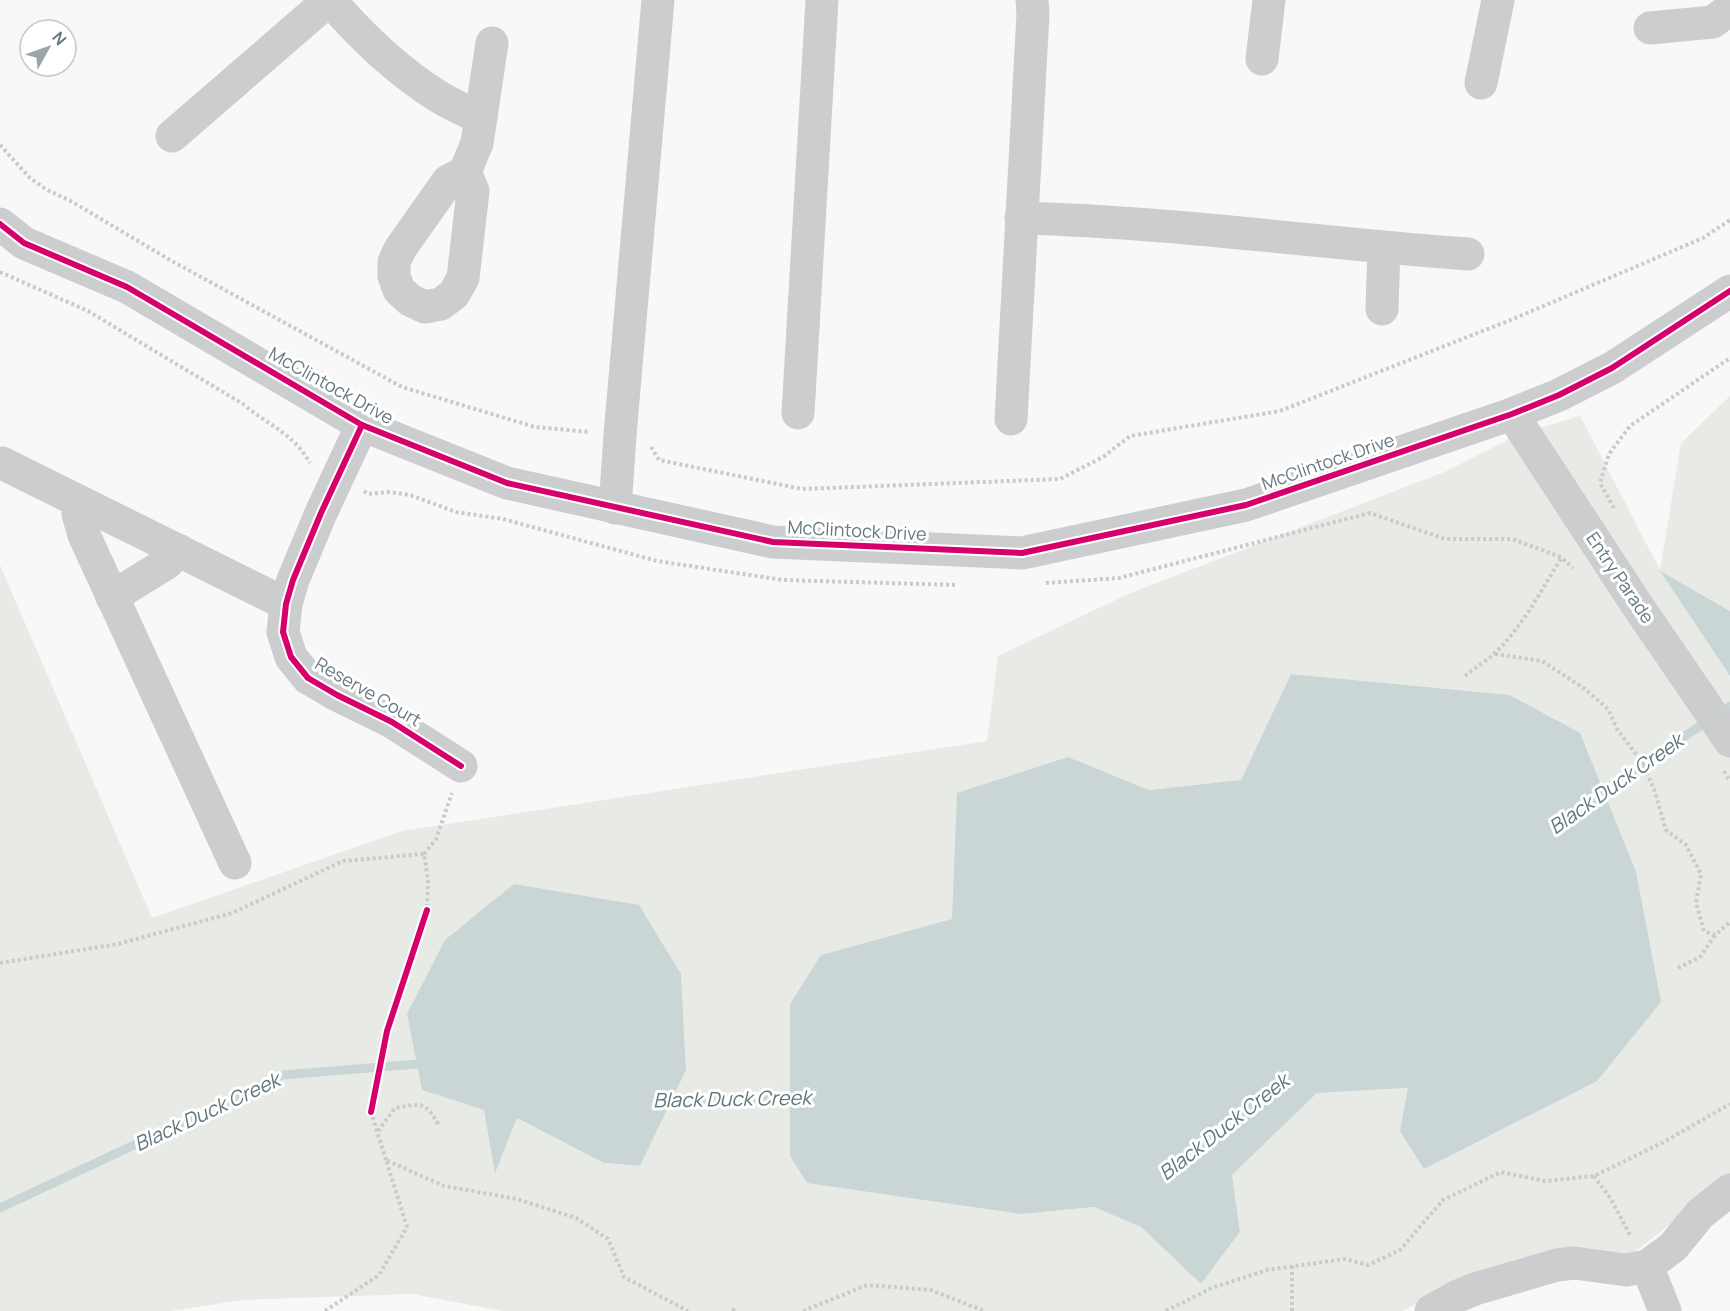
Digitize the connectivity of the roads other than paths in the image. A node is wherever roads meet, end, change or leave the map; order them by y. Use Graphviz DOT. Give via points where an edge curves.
graph roads {
  1 [pos="329,0"];
  2 [pos="658,0"];
  3 [pos="822,0"];
  4 [pos="1032,0"];
  5 [pos="1269,0"];
  6 [pos="1497,0"];
  7 [pos="1730,9"];
  8 [pos="1650,28"];
  9 [pos="492,43"];
  10 [pos="1262,59"];
  11 [pos="1481,82"];
  12 [pos="481,118"];
  13 [pos="172,136"];
  14 [pos="465,172"];
  15 [pos="1021,218"];
  16 [pos="8,237"];
  17 [pos="1384,248"];
  18 [pos="1468,254"];
  19 [pos="1730,291"];
  20 [pos="1382,309"];
  21 [pos="798,412"];
  22 [pos="1512,414"];
  23 [pos="1011,418"];
  24 [pos="362,425"];
  25 [pos="2,463"];
  26 [pos="82,503"];
  27 [pos="615,508"];
  28 [pos="178,550"];
  29 [pos="112,597"];
  30 [pos="286,604"];
  31 [pos="1730,741"];
  32 [pos="461,766"];
  33 [pos="235,863"];
  34 [pos="1730,1190"];
  35 [pos="1647,1266"];
  36 [pos="1431,1311"];
  37 [pos="1665,1311"];
  1 -- 12 [label="street" via="400,69 436,95"];
  1 -- 13 [label="street"];
  2 -- 27 [label="street"];
  3 -- 21 [label="street"];
  4 -- 15 [label="street"];
  5 -- 10 [label="street"];
  6 -- 11 [label="street"];
  7 -- 8 [label="street" via="1713,22"];
  9 -- 12 [label="street"];
  12 -- 14 [label="street" via="477,144"];
  15 -- 17 [label="street" via="1099,220"];
  15 -- 23 [label="street"];
  16 -- 24 [label="street, McClintock Drive" via="127,287"];
  17 -- 18 [label="street"];
  17 -- 20 [label="street"];
  19 -- 22 [label="street, McClintock Drive" via="1612,368"];
  22 -- 27 [label="street, McClintock Drive" via="1246,505 1022,553 773,542"];
  22 -- 31 [label="street, Entry Parade"];
  24 -- 27 [label="street, McClintock Drive" via="507,483"];
  24 -- 30 [label="street, Reserve Court" via="317,522"];
  25 -- 26 [label="street"];
  26 -- 28 [label="street"];
  26 -- 29 [label="street" via="80,523"];
  28 -- 29 [label="street" via="167,563"];
  28 -- 30 [label="street"];
  29 -- 33 [label="street"];
  30 -- 32 [label="street, Reserve Court" via="284,632 291,657 308,678 392,722"];
  34 -- 35 [label="street" via="1700,1214 1673,1247"];
  35 -- 36 [label="street" via="1626,1270 1574,1263 1557,1266 1475,1289"];
  35 -- 37 [label="street"];
}
